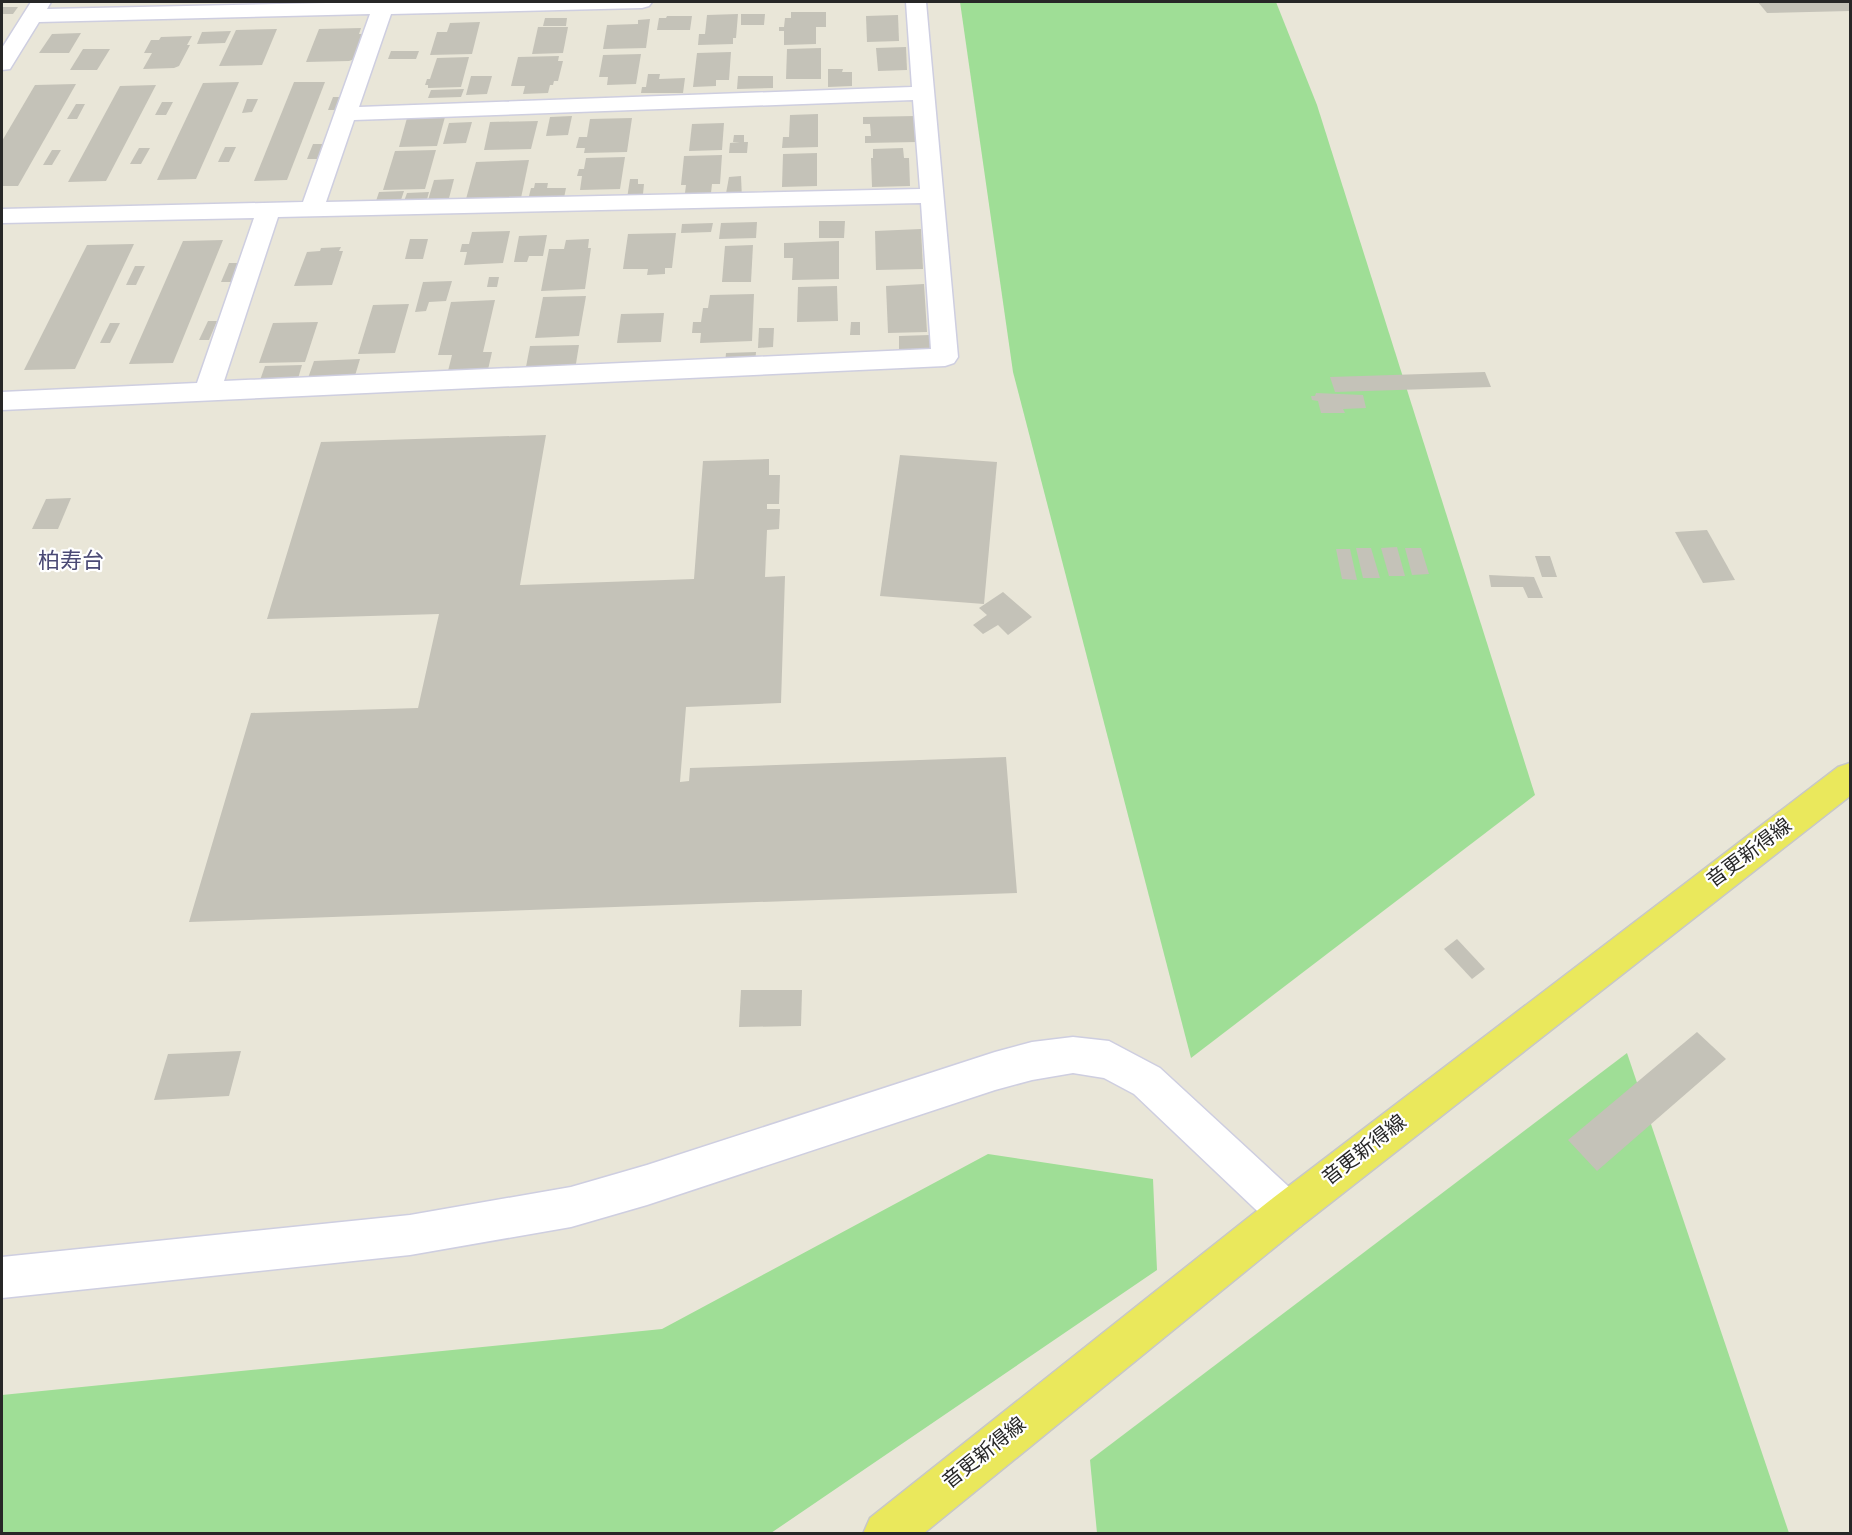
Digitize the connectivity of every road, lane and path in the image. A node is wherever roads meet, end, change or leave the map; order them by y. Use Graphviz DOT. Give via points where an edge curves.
graph roads {
  1 [pos="642,2"];
  2 [pos="916,2"];
  3 [pos="384,4"];
  4 [pos="36,9"];
  5 [pos="2,64"];
  6 [pos="924,93"];
  7 [pos="345,114"];
  8 [pos="932,196"];
  9 [pos="312,209"];
  10 [pos="269,210"];
  11 [pos="2,216"];
  12 [pos="207,392"];
  13 [pos="2,402"];
  14 [pos="1851,777"];
  15 [pos="1287,1212"];
  16 [pos="2,1278"];
  17 [pos="886,1533"];
  1 -- 3 [label="street"];
  2 -- 6 [label="street"];
  3 -- 4 [label="street"];
  3 -- 7 [label="street"];
  4 -- 5 [label="street"];
  6 -- 7 [label="street"];
  6 -- 8 [label="street"];
  7 -- 9 [label="street"];
  8 -- 9 [label="street"];
  8 -- 12 [label="street" via="945,357"];
  9 -- 10 [label="street"];
  10 -- 11 [label="street"];
  10 -- 12 [label="street"];
  12 -- 13 [label="street"];
  14 -- 15 [label="main road, 音更新得線"];
  15 -- 16 [label="street" via="1147,1081 1109,1060 1072,1055 995,1071 571,1207 410,1235"];
  15 -- 17 [label="main road, 音更新得線"];
}
